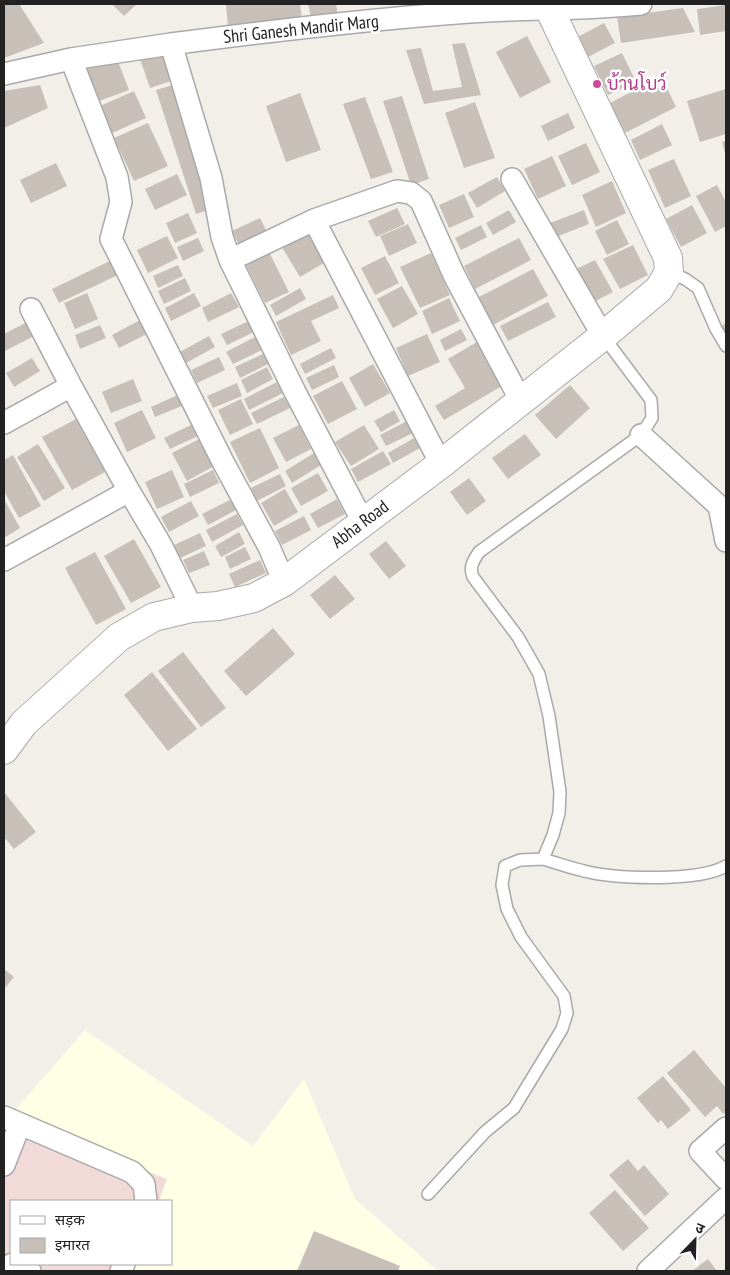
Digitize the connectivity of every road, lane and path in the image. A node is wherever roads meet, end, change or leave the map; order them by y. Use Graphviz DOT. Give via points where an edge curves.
graph roads {
  1 [pos="641,4"];
  2 [pos="548,6"];
  3 [pos="171,44"];
  4 [pos="71,59"];
  5 [pos="4,74"];
  6 [pos="512,179"];
  7 [pos="314,220"];
  8 [pos="230,260"];
  9 [pos="669,272"];
  10 [pos="31,309"];
  11 [pos="603,336"];
  12 [pos="726,346"];
  13 [pos="71,386"];
  14 [pos="521,401"];
  15 [pos="4,423"];
  16 [pos="641,435"];
  17 [pos="441,464"];
  18 [pos="129,491"];
  19 [pos="363,522"];
  20 [pos="726,541"];
  21 [pos="4,560"];
  22 [pos="284,582"];
  23 [pos="192,608"];
  24 [pos="14,726"];
  25 [pos="4,750"];
  26 [pos="543,859"];
  27 [pos="726,866"];
  28 [pos="12,1121"];
  29 [pos="726,1128"];
  30 [pos="4,1166"];
  31 [pos="726,1179"];
  32 [pos="428,1194"];
  33 [pos="726,1198"];
  34 [pos="146,1200"];
  35 [pos="15,1265"];
  36 [pos="30,1271"];
  37 [pos="648,1271"];
  1 -- 2 [label="street, Shri Ganesh Mandir Marg" via="600,8"];
  2 -- 3 [label="street, Shri Ganesh Mandir Marg" via="312,26"];
  2 -- 9 [label="street" via="668,258"];
  3 -- 4 [label="street, Shri Ganesh Mandir Marg"];
  3 -- 8 [label="street" via="211,178 222,237"];
  4 -- 5 [label="street"];
  4 -- 22 [label="street" via="117,177 121,202 111,239 269,546"];
  6 -- 11 [label="street"];
  7 -- 8 [label="street"];
  7 -- 14 [label="street" via="397,191 411,193 421,202 454,275"];
  7 -- 17 [label="street"];
  8 -- 19 [label="street"];
  9 -- 11 [label="street, Abha Road" via="659,289"];
  9 -- 12 [label="lane" via="698,288"];
  10 -- 13 [label="street"];
  11 -- 14 [label="street, Abha Road"];
  11 -- 16 [label="lane" via="651,400 652,418"];
  13 -- 15 [label="street"];
  13 -- 18 [label="street"];
  14 -- 17 [label="street, Abha Road"];
  16 -- 20 [label="street" via="719,506"];
  16 -- 26 [label="lane" via="479,552 470,569 539,674 560,792 559,814"];
  17 -- 19 [label="street, Abha Road"];
  18 -- 21 [label="street"];
  18 -- 23 [label="street" via="161,545"];
  19 -- 22 [label="street, Abha Road"];
  22 -- 23 [label="street, Abha Road" via="254,598"];
  23 -- 24 [label="street, Abha Road" via="154,617 119,637"];
  24 -- 25 [label="street, Abha Road"];
  26 -- 27 [label="lane" via="586,872 638,878 688,877"];
  26 -- 32 [label="lane" via="520,860 505,866 502,885 507,909 521,937 564,996 566,1013 562,1029 514,1108 485,1132"];
  28 -- 30 [label="street"];
  28 -- 34 [label="street" via="132,1172 144,1184"];
  29 -- 31 [label="street" via="700,1151"];
  33 -- 37 [label="street"];
  35 -- 36 [label="street"];
}
